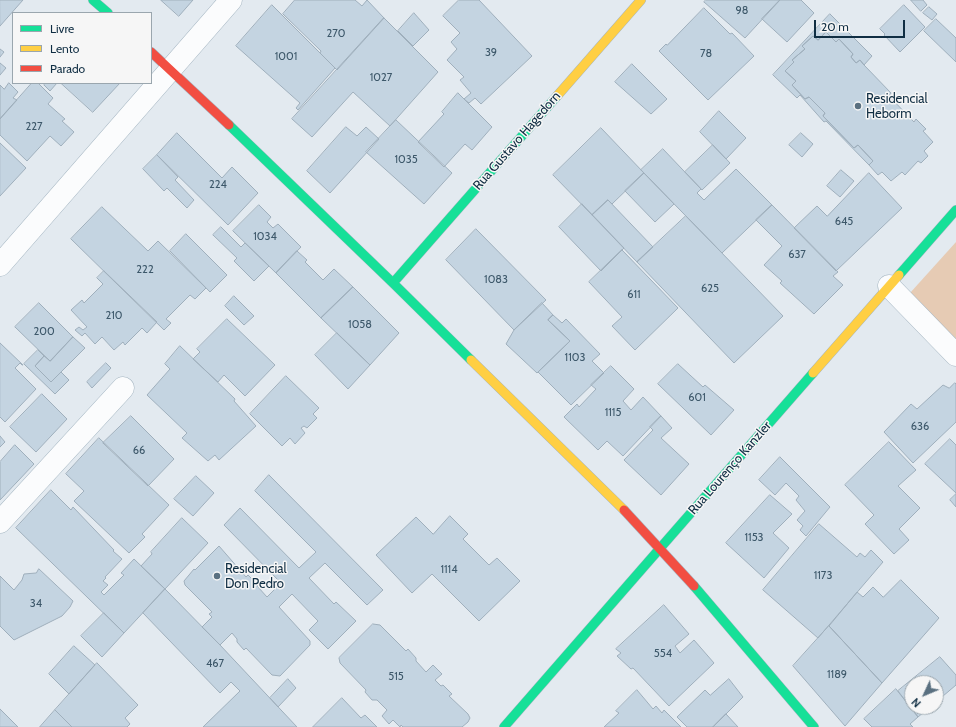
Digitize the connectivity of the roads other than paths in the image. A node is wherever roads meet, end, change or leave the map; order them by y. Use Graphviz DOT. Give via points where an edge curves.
graph roads {
  1 [pos="93,0"];
  2 [pos="231,0"];
  3 [pos="641,0"];
  4 [pos="107,12"];
  5 [pos="152,53"];
  6 [pos="170,69"];
  7 [pos="956,210"];
  8 [pos="0,265"];
  9 [pos="393,283"];
  10 [pos="889,286"];
  11 [pos="956,356"];
  12 [pos="123,388"];
  13 [pos="0,522"];
  14 [pos="660,548"];
  15 [pos="504,727"];
  16 [pos="814,727"];
  1 -- 4 [label="street"];
  2 -- 6 [label="street"];
  3 -- 9 [label="street, Rua Gustavo Hagedorn"];
  5 -- 6 [label="street"];
  6 -- 8 [label="street"];
  6 -- 9 [label="street"];
  7 -- 10 [label="street, Rua Lourenço Kanzler"];
  9 -- 14 [label="street"];
  10 -- 11 [label="street"];
  10 -- 14 [label="street, Rua Lourenço Kanzler"];
  12 -- 13 [label="street"];
  14 -- 15 [label="street, Rua Lourenço Kanzler"];
  14 -- 16 [label="street"];
}
